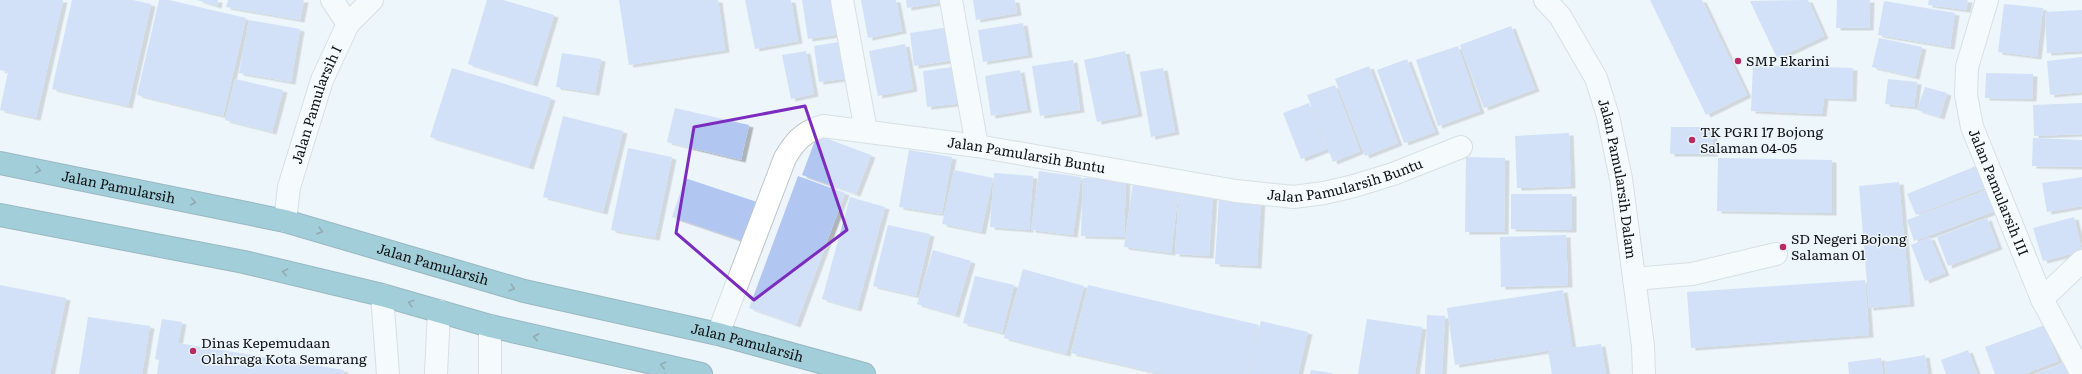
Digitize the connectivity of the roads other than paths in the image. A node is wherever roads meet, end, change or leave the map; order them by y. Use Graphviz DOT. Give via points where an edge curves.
graph roads {
  1 [pos="332,0"];
  2 [pos="372,0"];
  3 [pos="842,0"];
  4 [pos="951,0"];
  5 [pos="1545,0"];
  6 [pos="1987,0"];
  7 [pos="348,24"];
  8 [pos="866,131"];
  9 [pos="977,146"];
  10 [pos="1461,147"];
  11 [pos="0,163"];
  12 [pos="0,215"];
  13 [pos="285,221"];
  14 [pos="1776,254"];
  15 [pos="2082,261"];
  16 [pos="1634,279"];
  17 [pos="382,295"];
  18 [pos="2042,299"];
  19 [pos="439,311"];
  20 [pos="490,326"];
  21 [pos="718,334"];
  22 [pos="388,374"];
  23 [pos="436,374"];
  24 [pos="490,374"];
  25 [pos="701,374"];
  26 [pos="864,374"];
  27 [pos="1644,374"];
  28 [pos="2082,374"];
  1 -- 7 [label="street"];
  2 -- 7 [label="street, Jalan Pamularsih I"];
  3 -- 8 [label="street"];
  4 -- 9 [label="street"];
  5 -- 16 [label="street, Jalan Pamularsih Dalam" via="1560,16 1596,78 1608,116 1620,179"];
  6 -- 18 [label="street, Jalan Pamularsih III" via="1967,67 1968,112"];
  7 -- 13 [label="street, Jalan Pamularsih I" via="322,80 289,187"];
  8 -- 9 [label="street, Jalan Pamularsih Buntu"];
  8 -- 21 [label="street, Jalan Pamularsih Buntu" via="822,126 802,134 794,143 785,158"];
  9 -- 10 [label="street, Jalan Pamularsih Buntu" via="1236,191 1294,197 1354,186 1393,174"];
  11 -- 13 [label="highway, Jalan Pamularsih, one-way"];
  17 -- 12 [label="highway, one-way" via="244,262"];
  13 -- 21 [label="highway, Jalan Pamularsih, one-way" via="524,291"];
  14 -- 16 [label="street" via="1692,274"];
  15 -- 18 [label="street"];
  16 -- 27 [label="street, Jalan Pamularsih Dalam"];
  19 -- 17 [label="highway, one-way"];
  17 -- 22 [label="street"];
  18 -- 28 [label="street, Jalan Pamularsih III"];
  19 -- 20 [label="highway"];
  19 -- 23 [label="street"];
  20 -- 24 [label="street"];
  25 -- 20 [label="highway, one-way"];
  21 -- 26 [label="highway, Jalan Pamularsih"];
}
